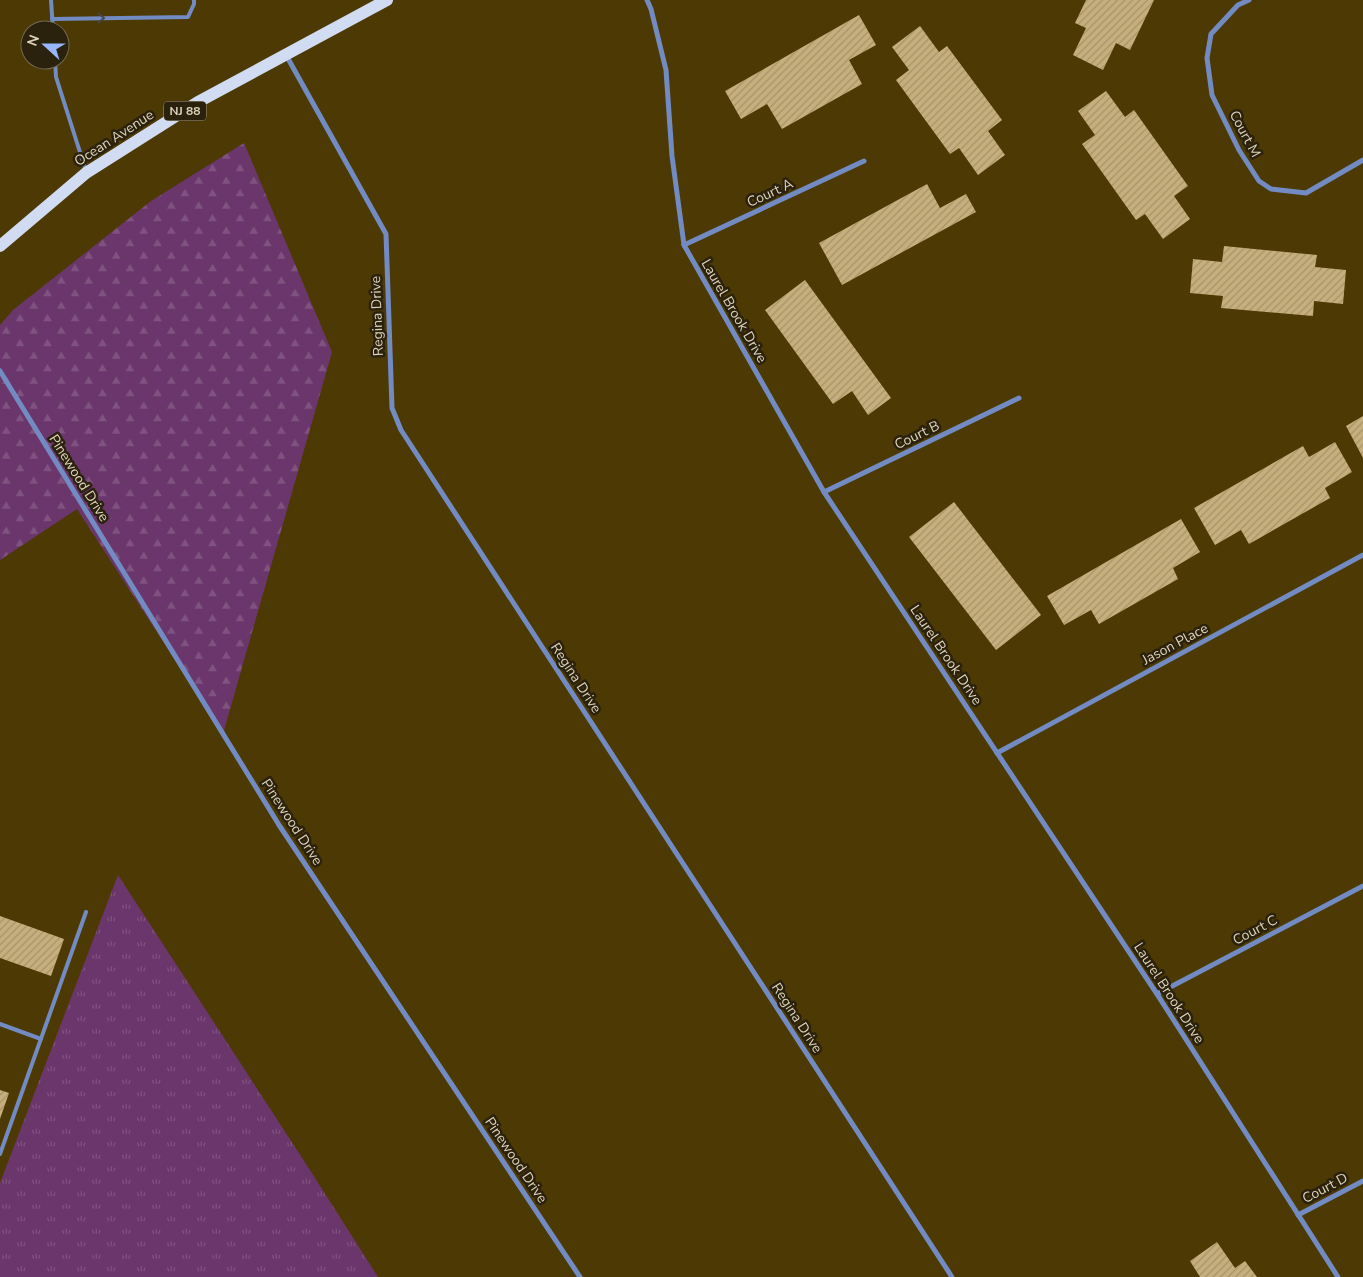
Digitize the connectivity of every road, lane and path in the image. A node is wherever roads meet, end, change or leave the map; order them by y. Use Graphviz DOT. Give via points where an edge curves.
graph roads {
  1 [pos="51,0"];
  2 [pos="194,0"];
  3 [pos="387,0"];
  4 [pos="647,0"];
  5 [pos="1249,0"];
  6 [pos="52,18"];
  7 [pos="286,54"];
  8 [pos="56,70"];
  9 [pos="1363,160"];
  10 [pos="864,161"];
  11 [pos="86,173"];
  12 [pos="684,245"];
  13 [pos="0,246"];
  14 [pos="0,371"];
  15 [pos="1019,398"];
  16 [pos="824,492"];
  17 [pos="1363,556"];
  18 [pos="997,753"];
  19 [pos="1363,886"];
  20 [pos="86,912"];
  21 [pos="1157,994"];
  22 [pos="0,1024"];
  23 [pos="41,1039"];
  24 [pos="0,1154"];
  25 [pos="1363,1181"];
  26 [pos="1298,1215"];
  27 [pos="580,1277"];
  28 [pos="952,1277"];
  29 [pos="1338,1277"];
  1 -- 6 [label="lane"];
  6 -- 2 [label="lane, one-way" via="188,17"];
  3 -- 7 [label="main road, Ocean Avenue / NJ 88"];
  4 -- 12 [label="street, Laurel Brook Drive" via="666,70 672,156"];
  5 -- 9 [label="street, Court M" via="1238,6 1211,34 1207,58 1212,95 1239,150 1259,181 1270,189 1306,193"];
  7 -- 11 [label="main road, Ocean Avenue / NJ 88" via="198,102"];
  7 -- 28 [label="street, Regina Drive" via="386,234 392,408 401,430"];
  8 -- 11 [label="lane"];
  10 -- 12 [label="street, Court A"];
  11 -- 13 [label="main road, Ocean Avenue / NJ 88"];
  12 -- 16 [label="street, Laurel Brook Drive"];
  14 -- 27 [label="street, Pinewood Drive" via="279,824"];
  15 -- 16 [label="street, Court B"];
  16 -- 18 [label="street, Laurel Brook Drive"];
  17 -- 18 [label="street, Jason Place"];
  18 -- 21 [label="street, Laurel Brook Drive"];
  19 -- 21 [label="street, Court C"];
  20 -- 23 [label="lane"];
  21 -- 26 [label="street, Laurel Brook Drive"];
  22 -- 23 [label="lane"];
  23 -- 24 [label="lane"];
  25 -- 26 [label="street, Court D"];
  26 -- 29 [label="street, Laurel Brook Drive"];
}
